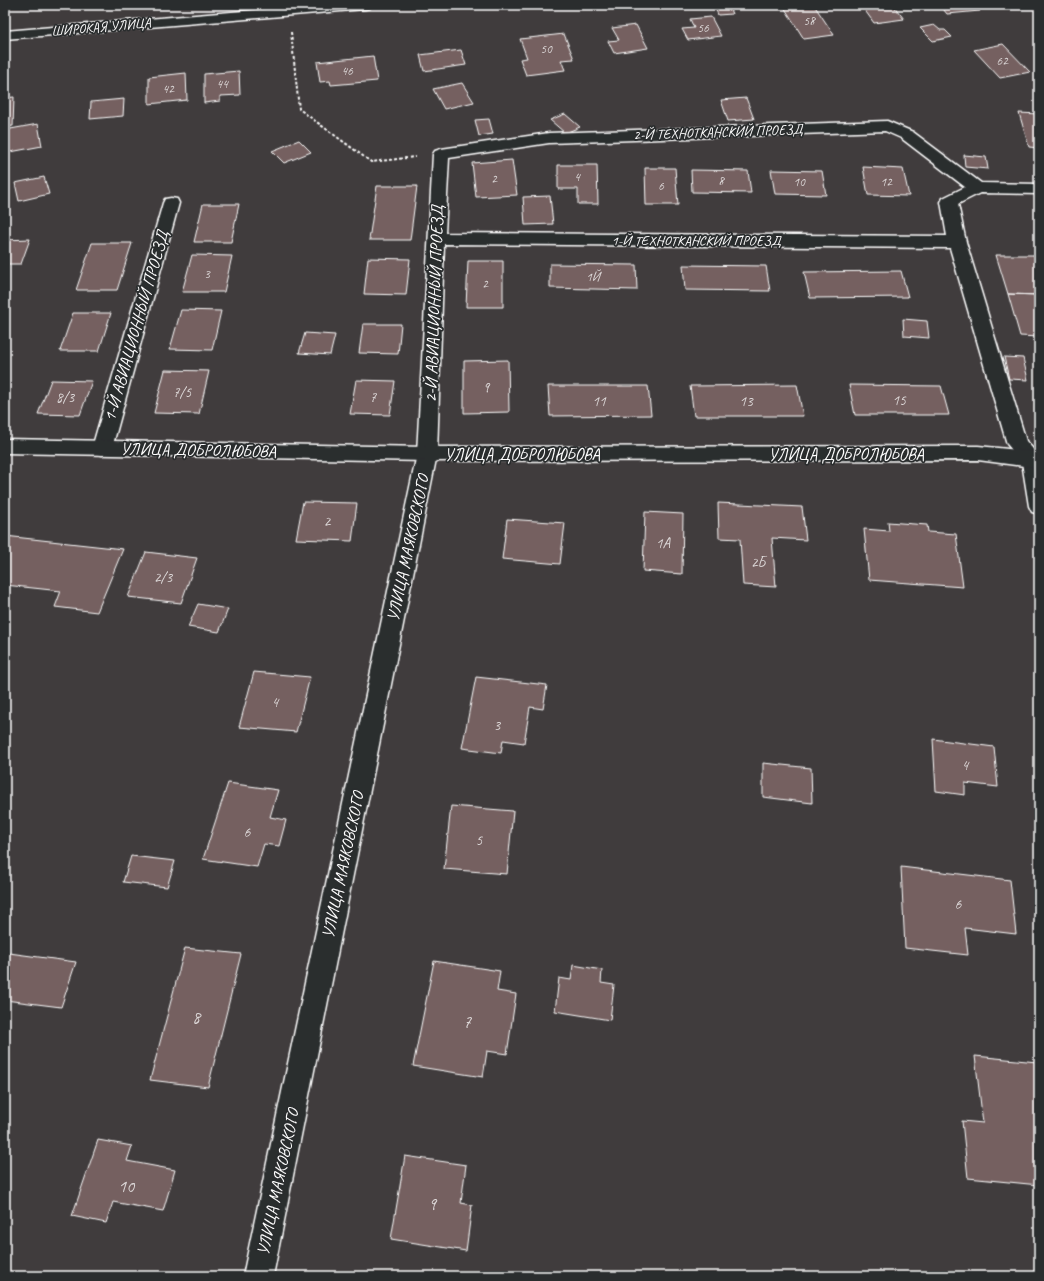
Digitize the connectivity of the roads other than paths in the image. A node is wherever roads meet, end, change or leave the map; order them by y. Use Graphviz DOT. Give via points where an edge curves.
graph roads {
  1 [pos="365,5"];
  2 [pos="5,35"];
  3 [pos="441,154"];
  4 [pos="977,188"];
  5 [pos="1035,193"];
  6 [pos="171,203"];
  7 [pos="436,238"];
  8 [pos="957,242"];
  9 [pos="5,446"];
  10 [pos="102,448"];
  11 [pos="427,454"];
  12 [pos="1035,460"];
  13 [pos="1039,506"];
  14 [pos="258,1276"];
  1 -- 2 [label="street, ШИРОКАЯ УЛИЦА"];
  3 -- 4 [label="street, 2-Й ТЕХНОТКАНСКИЙ ПРОЕЗД" via="549,138 887,126 907,135"];
  3 -- 7 [label="street, 2-Й АВИАЦИОННЫЙ ПРОЕЗД"];
  4 -- 5 [label="street"];
  4 -- 8 [label="street" via="949,202"];
  6 -- 10 [label="street, 1-Й АВИАЦИОННЫЙ ПРОЕЗД"];
  7 -- 8 [label="street, 1-Й ТЕХНОТКАНСКИЙ ПРОЕЗД"];
  7 -- 11 [label="street, 2-Й АВИАЦИОННЫЙ ПРОЕЗД"];
  8 -- 12 [label="street" via="1017,444"];
  9 -- 10 [label="street, УЛИЦА ДОБРОЛЮБОВА"];
  10 -- 11 [label="street, УЛИЦА ДОБРОЛЮБОВА"];
  11 -- 12 [label="street, УЛИЦА ДОБРОЛЮБОВА" via="978,454"];
  11 -- 14 [label="street, УЛИЦА МАЯКОВСКОГО"];
  12 -- 13 [label="street"];
}
